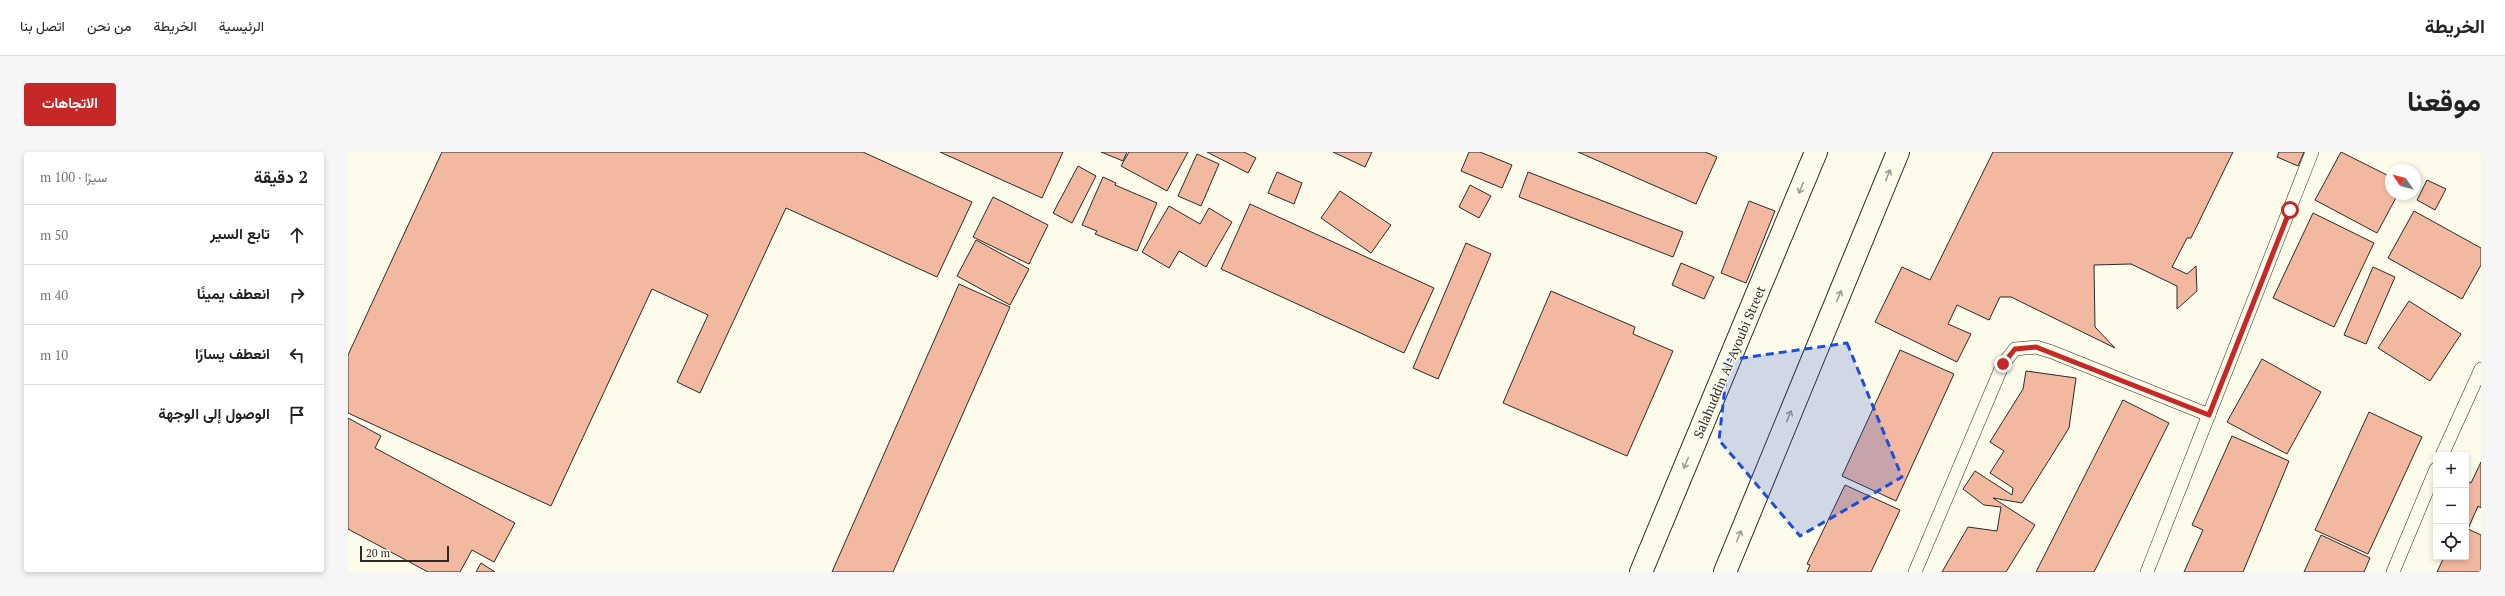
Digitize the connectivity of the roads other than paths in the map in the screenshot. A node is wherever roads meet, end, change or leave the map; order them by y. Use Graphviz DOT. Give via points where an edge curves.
graph roads {
  1 [pos="1816,152"];
  2 [pos="1898,152"];
  3 [pos="2312,152"];
  4 [pos="2481,369"];
  5 [pos="2209,415"];
  6 [pos="2443,452"];
  7 [pos="2433,476"];
  8 [pos="1641,572"];
  9 [pos="1724,572"];
  10 [pos="1915,572"];
  11 [pos="2147,572"];
  12 [pos="2393,572"];
  1 -- 8 [label="street, Salahuddin Al-Ayoubi Street, one-way"];
  9 -- 2 [label="street, one-way"];
  3 -- 5 [label="lane"];
  4 -- 6 [label="lane"];
  5 -- 10 [label="lane" via="2052,352 2036,347 2015,349 2003,364"];
  5 -- 11 [label="lane"];
  7 -- 12 [label="lane"];
}
